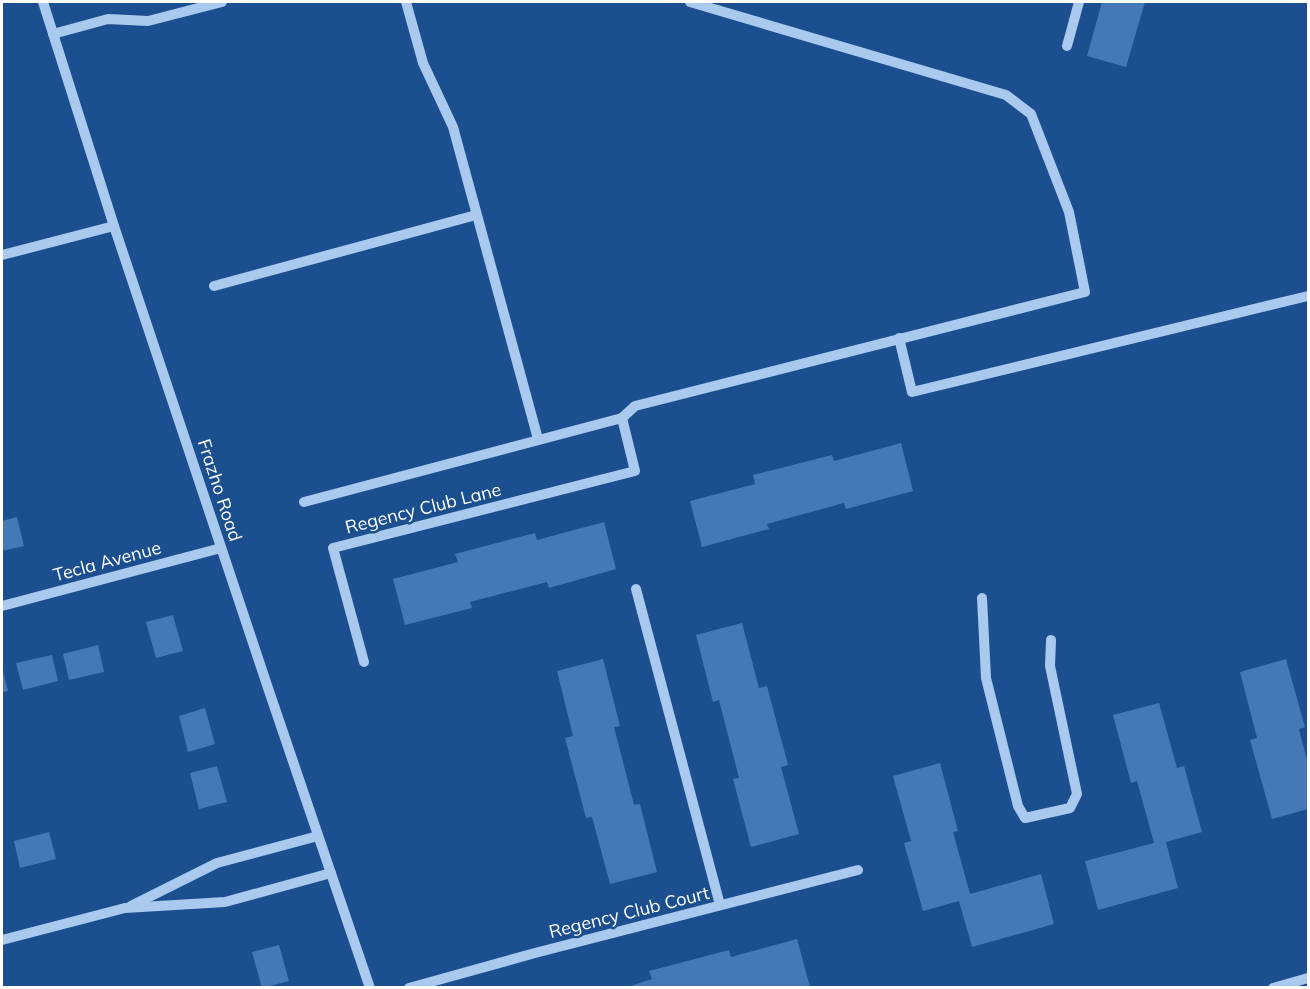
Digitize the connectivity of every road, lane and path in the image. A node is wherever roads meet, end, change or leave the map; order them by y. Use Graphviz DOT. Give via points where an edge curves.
graph roads {
  1 [pos="43,2"];
  2 [pos="222,2"];
  3 [pos="406,2"];
  4 [pos="690,2"];
  5 [pos="1079,2"];
  6 [pos="53,34"];
  7 [pos="1068,46"];
  8 [pos="476,215"];
  9 [pos="114,226"];
  10 [pos="2,255"];
  11 [pos="214,286"];
  12 [pos="1308,296"];
  13 [pos="899,338"];
  14 [pos="622,418"];
  15 [pos="538,439"];
  16 [pos="304,502"];
  17 [pos="221,548"];
  18 [pos="636,589"];
  19 [pos="981,598"];
  20 [pos="2,606"];
  21 [pos="1051,640"];
  22 [pos="363,663"];
  23 [pos="318,836"];
  24 [pos="858,870"];
  25 [pos="331,873"];
  26 [pos="720,905"];
  27 [pos="125,908"];
  28 [pos="2,940"];
  29 [pos="1308,978"];
  30 [pos="369,987"];
  31 [pos="409,987"];
  32 [pos="1273,987"];
  1 -- 6 [label="street, Frazho Road"];
  2 -- 6 [label="street" via="147,21 108,19"];
  3 -- 8 [label="street" via="423,63 453,127"];
  4 -- 13 [label="street" via="1006,95 1031,114 1069,212 1085,292"];
  5 -- 7 [label="street"];
  6 -- 9 [label="street, Frazho Road"];
  8 -- 11 [label="street"];
  8 -- 15 [label="street"];
  9 -- 10 [label="street"];
  9 -- 17 [label="street, Frazho Road"];
  12 -- 13 [label="street" via="912,392"];
  13 -- 14 [label="street" via="636,406"];
  14 -- 15 [label="street"];
  14 -- 22 [label="street, Regency Club Lane" via="635,471 333,548"];
  15 -- 16 [label="street"];
  17 -- 20 [label="street, Tecla Avenue"];
  17 -- 23 [label="street, Frazho Road"];
  18 -- 26 [label="street"];
  19 -- 21 [label="street" via="987,678 1018,806 1025,818 1070,808 1077,794 1050,666"];
  23 -- 25 [label="street, Frazho Road"];
  23 -- 27 [label="street" via="217,863"];
  24 -- 26 [label="street, Regency Club Court"];
  25 -- 27 [label="street" via="225,902"];
  25 -- 30 [label="street, Frazho Road"];
  26 -- 31 [label="street, Regency Club Court"];
  27 -- 28 [label="street"];
  29 -- 32 [label="street"];
}
